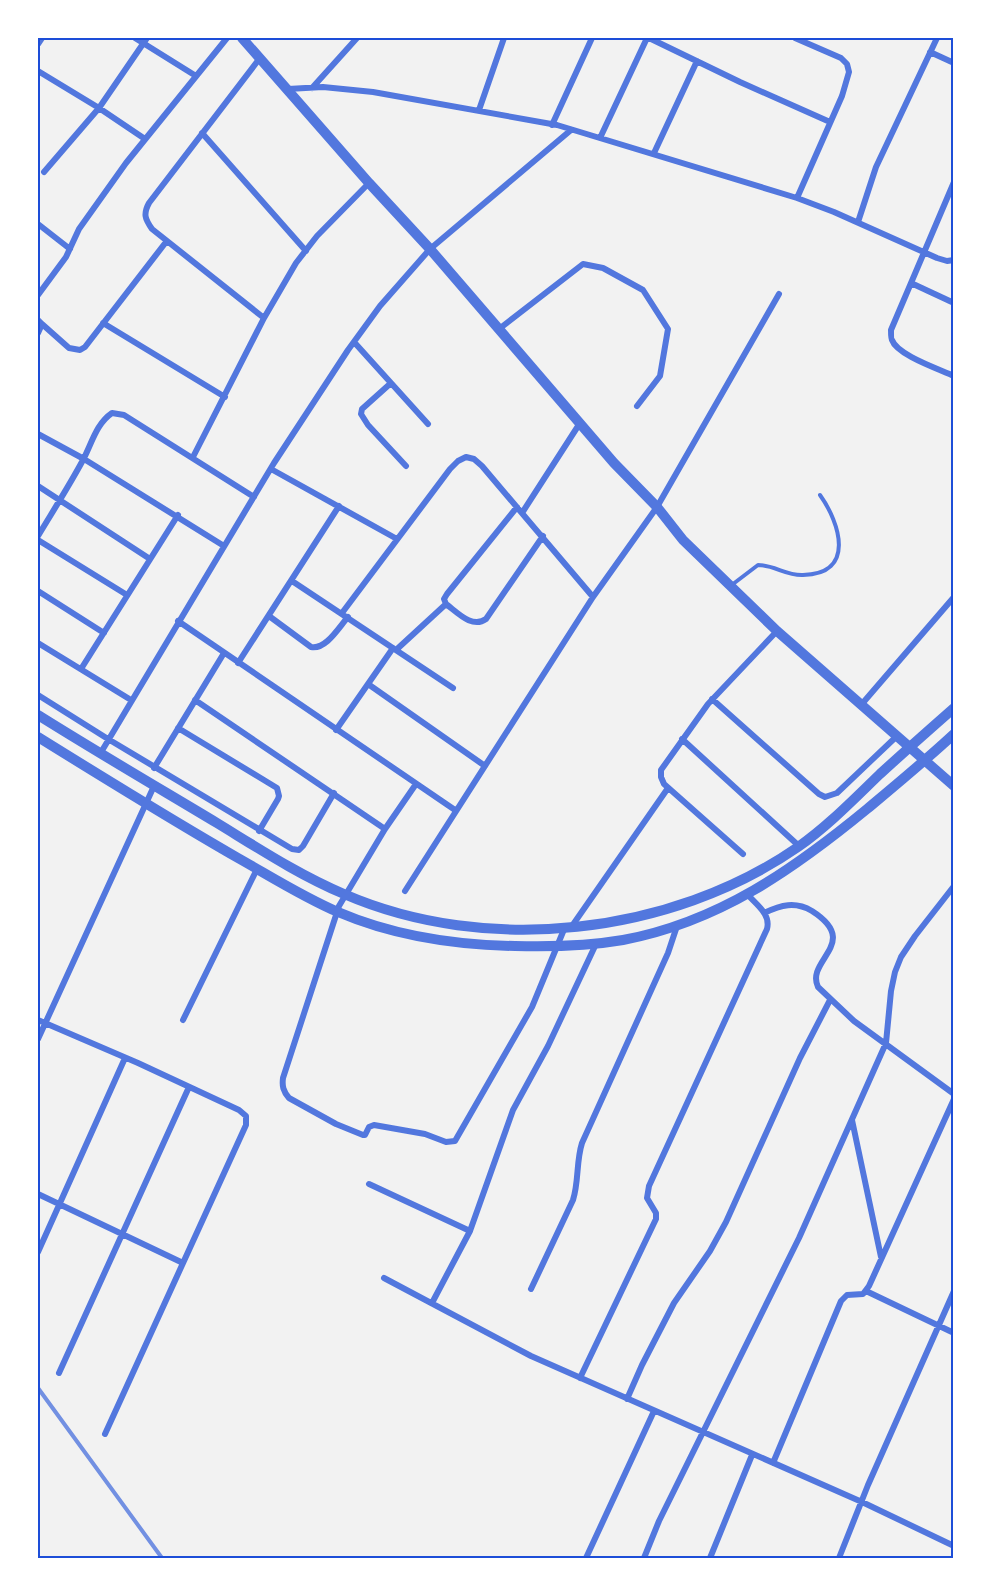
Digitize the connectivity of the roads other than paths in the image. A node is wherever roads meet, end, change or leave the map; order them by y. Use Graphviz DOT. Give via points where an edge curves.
graph roads {
  1 [pos="42,38"];
  2 [pos="135,38"];
  3 [pos="227,38"];
  4 [pos="242,38"];
  5 [pos="357,38"];
  6 [pos="504,38"];
  7 [pos="592,38"];
  8 [pos="648,38"];
  9 [pos="795,38"];
  10 [pos="937,38"];
  11 [pos="145,40"];
  12 [pos="38,44"];
  13 [pos="930,52"];
  14 [pos="260,58"];
  15 [pos="697,61"];
  16 [pos="954,63"];
  17 [pos="38,71"];
  18 [pos="196,76"];
  19 [pos="312,88"];
  20 [pos="287,89"];
  21 [pos="99,108"];
  22 [pos="479,110"];
  23 [pos="830,122"];
  24 [pos="552,124"];
  25 [pos="571,130"];
  26 [pos="202,133"];
  27 [pos="600,138"];
  28 [pos="146,140"];
  29 [pos="654,153"];
  30 [pos="44,172"];
  31 [pos="954,182"];
  32 [pos="369,183"];
  33 [pos="797,198"];
  34 [pos="858,222"];
  35 [pos="38,224"];
  36 [pos="166,242"];
  37 [pos="70,249"];
  38 [pos="430,249"];
  39 [pos="306,251"];
  40 [pos="924,252"];
  41 [pos="954,260"];
  42 [pos="911,283"];
  43 [pos="779,294"];
  44 [pos="38,295"];
  45 [pos="954,303"];
  46 [pos="264,318"];
  47 [pos="40,322"];
  48 [pos="103,323"];
  49 [pos="499,329"];
  50 [pos="38,333"];
  51 [pos="354,342"];
  52 [pos="954,376"];
  53 [pos="391,383"];
  54 [pos="225,397"];
  55 [pos="637,406"];
  56 [pos="580,423"];
  57 [pos="428,424"];
  58 [pos="38,434"];
  59 [pos="193,457"];
  60 [pos="84,459"];
  61 [pos="406,466"];
  62 [pos="271,469"];
  63 [pos="38,486"];
  64 [pos="820,495"];
  65 [pos="254,496"];
  66 [pos="59,501"];
  67 [pos="339,506"];
  68 [pos="517,507"];
  69 [pos="657,507"];
  70 [pos="522,513"];
  71 [pos="178,515"];
  72 [pos="38,536"];
  73 [pos="543,536"];
  74 [pos="397,539"];
  75 [pos="38,540"];
  76 [pos="224,546"];
  77 [pos="150,559"];
  78 [pos="291,581"];
  79 [pos="730,587"];
  80 [pos="38,591"];
  81 [pos="127,595"];
  82 [pos="593,597"];
  83 [pos="954,597"];
  84 [pos="446,604"];
  85 [pos="345,615"];
  86 [pos="269,616"];
  87 [pos="178,621"];
  88 [pos="777,631"];
  89 [pos="104,633"];
  90 [pos="38,643"];
  91 [pos="394,649"];
  92 [pos="224,653"];
  93 [pos="238,663"];
  94 [pos="81,669"];
  95 [pos="368,684"];
  96 [pos="453,688"];
  97 [pos="38,694"];
  98 [pos="712,699"];
  99 [pos="131,700"];
  100 [pos="195,700"];
  101 [pos="861,705"];
  102 [pos="954,708"];
  103 [pos="38,715"];
  104 [pos="178,728"];
  105 [pos="336,730"];
  106 [pos="954,734"];
  107 [pos="897,736"];
  108 [pos="38,737"];
  109 [pos="681,739"];
  110 [pos="108,740"];
  111 [pos="918,753"];
  112 [pos="100,754"];
  113 [pos="485,766"];
  114 [pos="154,768"];
  115 [pos="416,784"];
  116 [pos="954,786"];
  117 [pos="668,788"];
  118 [pos="334,793"];
  119 [pos="149,795"];
  120 [pos="455,810"];
  121 [pos="386,829"];
  122 [pos="259,831"];
  123 [pos="799,846"];
  124 [pos="743,854"];
  125 [pos="257,869"];
  126 [pos="954,886"];
  127 [pos="405,891"];
  128 [pos="747,894"];
  129 [pos="344,897"];
  130 [pos="338,909"];
  131 [pos="764,912"];
  132 [pos="677,925"];
  133 [pos="566,928"];
  134 [pos="558,943"];
  135 [pos="596,944"];
  136 [pos="830,1000"];
  137 [pos="38,1020"];
  138 [pos="183,1020"];
  139 [pos="44,1024"];
  140 [pos="38,1039"];
  141 [pos="886,1044"];
  142 [pos="125,1058"];
  143 [pos="189,1087"];
  144 [pos="954,1096"];
  145 [pos="852,1120"];
  146 [pos="369,1184"];
  147 [pos="38,1194"];
  148 [pos="59,1204"];
  149 [pos="470,1231"];
  150 [pos="122,1234"];
  151 [pos="38,1252"];
  152 [pos="882,1258"];
  153 [pos="183,1263"];
  154 [pos="384,1278"];
  155 [pos="531,1289"];
  156 [pos="866,1291"];
  157 [pos="954,1291"];
  158 [pos="432,1303"];
  159 [pos="938,1326"];
  160 [pos="954,1333"];
  161 [pos="59,1373"];
  162 [pos="580,1378"];
  163 [pos="627,1399"];
  164 [pos="654,1411"];
  165 [pos="703,1432"];
  166 [pos="105,1434"];
  167 [pos="752,1455"];
  168 [pos="773,1463"];
  169 [pos="862,1502"];
  170 [pos="954,1546"];
  171 [pos="586,1558"];
  172 [pos="644,1558"];
  173 [pos="711,1558"];
  174 [pos="839,1558"];
  1 -- 12 [label="street"];
  2 -- 11 [label="street"];
  3 -- 18 [label="street"];
  4 -- 14 [label="street"];
  5 -- 19 [label="street"];
  6 -- 22 [label="street"];
  7 -- 24 [label="street"];
  8 -- 15 [label="street"];
  8 -- 27 [label="street"];
  9 -- 23 [label="street" via="847,64 848,82"];
  10 -- 13 [label="street"];
  11 -- 18 [label="street"];
  11 -- 21 [label="street"];
  13 -- 16 [label="street"];
  13 -- 34 [label="street" via="876,167"];
  14 -- 20 [label="street"];
  14 -- 26 [label="street"];
  15 -- 23 [label="street"];
  15 -- 29 [label="street"];
  17 -- 21 [label="street"];
  18 -- 28 [label="street"];
  19 -- 20 [label="street"];
  19 -- 22 [label="street" via="373,92"];
  20 -- 32 [label="street"];
  21 -- 28 [label="street"];
  21 -- 30 [label="street"];
  22 -- 24 [label="street"];
  23 -- 33 [label="street"];
  24 -- 25 [label="street"];
  25 -- 27 [label="street"];
  25 -- 38 [label="street"];
  26 -- 36 [label="street" via="144,212 152,229"];
  26 -- 39 [label="street"];
  27 -- 29 [label="street"];
  28 -- 37 [label="street" via="79,229"];
  29 -- 33 [label="street"];
  31 -- 40 [label="street"];
  32 -- 38 [label="street"];
  32 -- 39 [label="street"];
  33 -- 34 [label="street"];
  34 -- 40 [label="street"];
  35 -- 37 [label="street"];
  36 -- 46 [label="street"];
  36 -- 48 [label="street"];
  37 -- 44 [label="street"];
  38 -- 49 [label="street"];
  38 -- 51 [label="street"];
  39 -- 46 [label="street"];
  40 -- 41 [label="street"];
  40 -- 42 [label="street"];
  42 -- 45 [label="street"];
  42 -- 52 [label="street" via="891,330 892,339 906,354"];
  43 -- 69 [label="street"];
  46 -- 54 [label="street"];
  47 -- 48 [label="street" via="75,350 85,347"];
  47 -- 50 [label="street"];
  48 -- 54 [label="street"];
  49 -- 55 [label="street" via="583,264 603,268 643,290 668,329 660,376"];
  49 -- 56 [label="street"];
  51 -- 53 [label="street"];
  51 -- 62 [label="street"];
  53 -- 57 [label="street"];
  53 -- 61 [label="street" via="362,409 362,414"];
  54 -- 59 [label="street"];
  56 -- 69 [label="street"];
  56 -- 70 [label="street"];
  58 -- 60 [label="street"];
  59 -- 60 [label="street" via="118,412 106,417"];
  59 -- 65 [label="street"];
  60 -- 66 [label="street"];
  60 -- 71 [label="street"];
  62 -- 65 [label="street"];
  62 -- 67 [label="street"];
  63 -- 66 [label="street"];
  64 -- 79 [label="lane" via="839,536 839,553 833,564 804,575 758,565"];
  65 -- 76 [label="street"];
  66 -- 72 [label="street"];
  66 -- 77 [label="street"];
  67 -- 74 [label="street"];
  67 -- 78 [label="street"];
  68 -- 70 [label="street"];
  68 -- 74 [label="street" via="482,466 466,457 450,469"];
  68 -- 84 [label="street" via="447,594"];
  69 -- 79 [label="street" via="683,540"];
  69 -- 82 [label="street"];
  70 -- 73 [label="street"];
  71 -- 76 [label="street"];
  71 -- 77 [label="street"];
  73 -- 82 [label="street"];
  73 -- 84 [label="street" via="482,623 472,622"];
  74 -- 85 [label="street"];
  75 -- 81 [label="street"];
  76 -- 87 [label="street"];
  77 -- 81 [label="street"];
  78 -- 85 [label="street"];
  78 -- 86 [label="street"];
  79 -- 88 [label="street"];
  80 -- 89 [label="street"];
  81 -- 89 [label="street"];
  82 -- 113 [label="street"];
  83 -- 101 [label="street"];
  84 -- 91 [label="street"];
  85 -- 86 [label="street" via="323,645 316,648"];
  85 -- 91 [label="street"];
  86 -- 93 [label="street"];
  87 -- 92 [label="street"];
  87 -- 99 [label="street"];
  88 -- 98 [label="street"];
  88 -- 101 [label="street"];
  89 -- 94 [label="street"];
  90 -- 94 [label="street"];
  91 -- 95 [label="street"];
  91 -- 96 [label="street"];
  92 -- 93 [label="street"];
  92 -- 100 [label="street"];
  93 -- 105 [label="street"];
  94 -- 99 [label="street"];
  95 -- 105 [label="street"];
  95 -- 113 [label="street"];
  97 -- 110 [label="street"];
  98 -- 107 [label="street" via="825,796 837,793"];
  98 -- 109 [label="street"];
  99 -- 110 [label="street"];
  100 -- 104 [label="street"];
  100 -- 118 [label="street"];
  101 -- 107 [label="street"];
  102 -- 111 [label="street"];
  103 -- 112 [label="street"];
  104 -- 114 [label="street"];
  104 -- 122 [label="street" via="277,788 278,799"];
  105 -- 115 [label="street"];
  106 -- 111 [label="street"];
  107 -- 111 [label="street"];
  108 -- 119 [label="street"];
  109 -- 117 [label="street" via="661,770"];
  109 -- 123 [label="street"];
  110 -- 112 [label="street"];
  110 -- 114 [label="street"];
  111 -- 116 [label="street"];
  111 -- 123 [label="street"];
  111 -- 128 [label="street" via="811,854"];
  112 -- 119 [label="street"];
  113 -- 120 [label="street"];
  114 -- 122 [label="street"];
  115 -- 120 [label="street"];
  115 -- 121 [label="street"];
  117 -- 124 [label="street"];
  117 -- 133 [label="street"];
  118 -- 121 [label="street"];
  118 -- 122 [label="street" via="300,850"];
  119 -- 125 [label="street"];
  119 -- 129 [label="street"];
  119 -- 139 [label="street"];
  120 -- 127 [label="street"];
  121 -- 129 [label="street"];
  123 -- 133 [label="street" via="700,898 641,916"];
  125 -- 130 [label="street"];
  125 -- 138 [label="street"];
  126 -- 141 [label="street" via="901,957 891,991"];
  128 -- 131 [label="street"];
  128 -- 132 [label="street"];
  129 -- 130 [label="street"];
  129 -- 133 [label="street" via="454,926"];
  130 -- 134 [label="street" via="393,931 450,943"];
  130 -- 134 [label="street" via="282,1085 289,1098 363,1135 374,1125 455,1141 523,1023"];
  131 -- 136 [label="street" via="782,905 804,907 830,928 832,946 815,981"];
  131 -- 162 [label="street" via="767,929 649,1186 647,1198 656,1219"];
  132 -- 135 [label="street"];
  132 -- 155 [label="street" via="582,1143 578,1187"];
  133 -- 134 [label="street"];
  134 -- 135 [label="street"];
  135 -- 149 [label="street" via="513,1110"];
  136 -- 141 [label="street"];
  136 -- 163 [label="street" via="718,1238 674,1303"];
  137 -- 139 [label="street"];
  139 -- 140 [label="street"];
  139 -- 142 [label="street"];
  141 -- 144 [label="street"];
  141 -- 145 [label="street"];
  142 -- 143 [label="street"];
  142 -- 148 [label="street"];
  143 -- 150 [label="street"];
  143 -- 153 [label="street" via="239,1110 247,1121"];
  144 -- 152 [label="street"];
  145 -- 152 [label="street"];
  145 -- 165 [label="street" via="799,1238"];
  146 -- 149 [label="street"];
  147 -- 148 [label="street"];
  148 -- 150 [label="street"];
  148 -- 151 [label="street"];
  149 -- 158 [label="street"];
  150 -- 153 [label="street"];
  150 -- 161 [label="street"];
  152 -- 156 [label="street"];
  153 -- 166 [label="street"];
  154 -- 158 [label="street"];
  156 -- 159 [label="street"];
  156 -- 168 [label="street" via="847,1295 841,1301"];
  157 -- 159 [label="street"];
  158 -- 162 [label="street"];
  159 -- 160 [label="street"];
  159 -- 169 [label="street"];
  162 -- 163 [label="street"];
  163 -- 164 [label="street"];
  164 -- 165 [label="street"];
  164 -- 171 [label="street"];
  165 -- 167 [label="street"];
  165 -- 172 [label="street"];
  167 -- 168 [label="street"];
  167 -- 173 [label="street"];
  168 -- 169 [label="street"];
  169 -- 170 [label="street"];
  169 -- 174 [label="street"];
}
